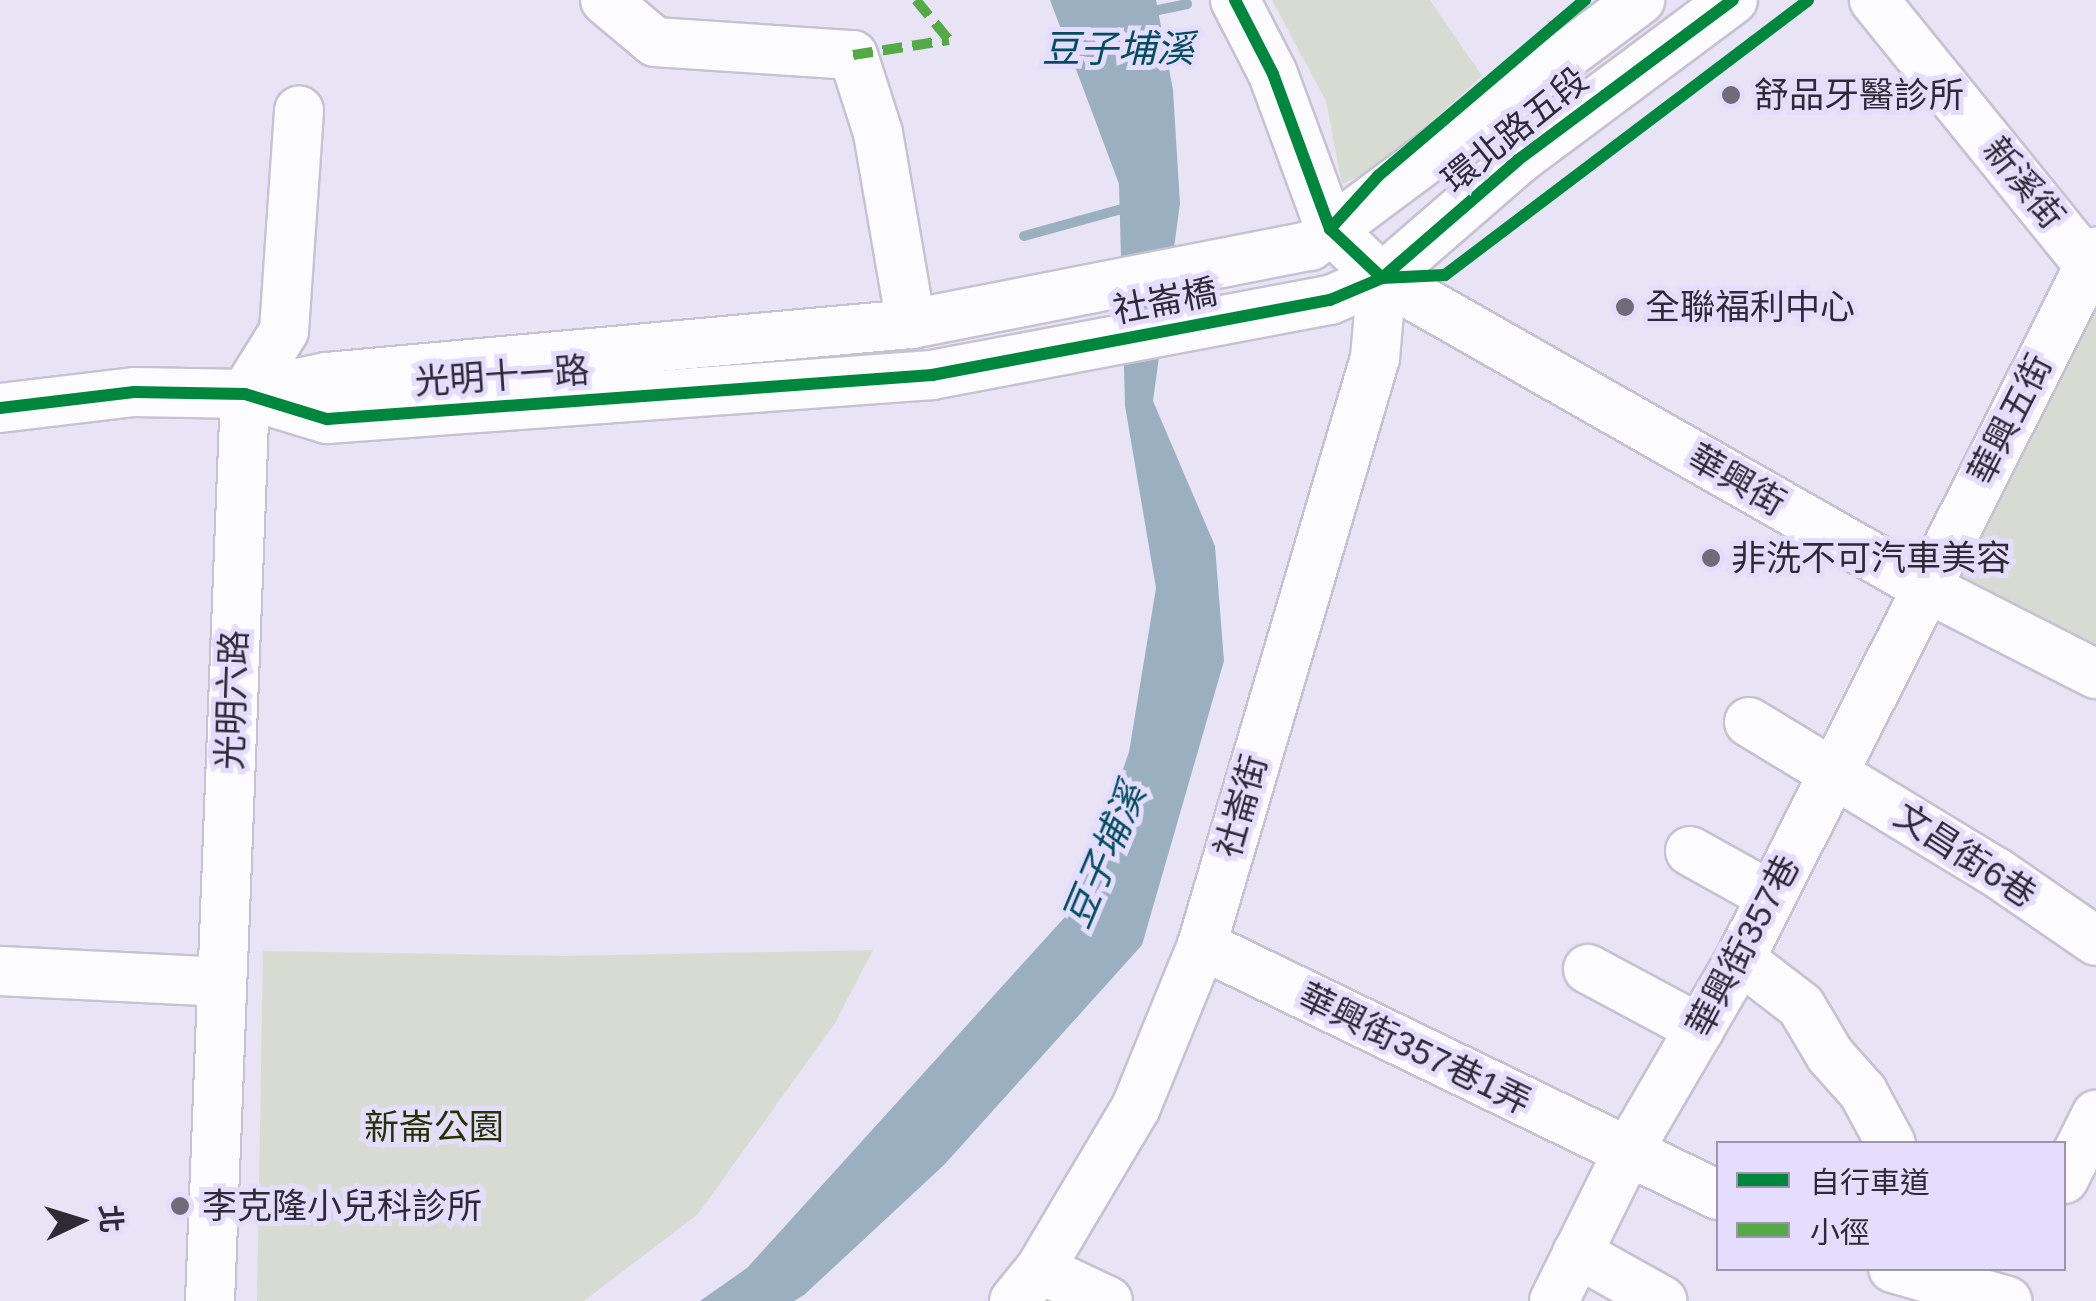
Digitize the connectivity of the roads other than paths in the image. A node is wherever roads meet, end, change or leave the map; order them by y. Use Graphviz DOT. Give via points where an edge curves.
graph roads {
  1 [pos="605,0"];
  2 [pos="1236,0"];
  3 [pos="1640,0"];
  4 [pos="1734,0"];
  5 [pos="1874,0"];
  6 [pos="299,110"];
  7 [pos="1320,238"];
  8 [pos="2094,263"];
  9 [pos="1382,278"];
  10 [pos="1330,300"];
  11 [pos="1004,307"];
  12 [pos="910,324"];
  13 [pos="1012,360"];
  14 [pos="244,394"];
  15 [pos="0,408"];
  16 [pos="1925,587"];
  17 [pos="2096,674"];
  18 [pos="1749,722"];
  19 [pos="1832,770"];
  20 [pos="1690,851"];
  21 [pos="1771,896"];
  22 [pos="2096,941"];
  23 [pos="1202,945"];
  24 [pos="1740,958"];
  25 [pos="1588,969"];
  26 [pos="0,971"];
  27 [pos="221,982"];
  28 [pos="1700,1029"];
  29 [pos="2096,1115"];
  30 [pos="1889,1141"];
  31 [pos="1626,1156"];
  32 [pos="2066,1175"];
  33 [pos="1716,1194"];
  34 [pos="1577,1253"];
  35 [pos="1905,1271"];
  36 [pos="1027,1285"];
  37 [pos="2007,1292"];
  38 [pos="210,1301"];
  39 [pos="1108,1301"];
  40 [pos="1554,1301"];
  41 [pos="1663,1301"];
  1 -- 12 [label="street" via="655,42 853,55 878,133"];
  2 -- 7 [label="street" via="1273,74"];
  3 -- 7 [label="street, 環北路五段"];
  4 -- 9 [label="street, 環北路五段" via="1518,160"];
  5 -- 8 [label="street, 新溪街"];
  6 -- 14 [label="street" via="284,331"];
  7 -- 9 [label="street, 華興街"];
  7 -- 11 [label="street, 社崙橋"];
  8 -- 16 [label="street, 華興五街"];
  9 -- 10 [label="street, 環北路五段"];
  9 -- 16 [label="street, 華興街"];
  9 -- 23 [label="street, 社崙街" via="1375,358"];
  10 -- 13 [label="street, 社崙橋"];
  11 -- 12 [label="street, 光明十一路"];
  12 -- 14 [label="street, 光明十一路" via="327,377"];
  13 -- 14 [label="street, 光明十一路" via="932,375 327,418"];
  14 -- 15 [label="street, 光明十一路" via="134,392"];
  14 -- 27 [label="street, 光明六路"];
  16 -- 17 [label="street, 華興街"];
  16 -- 19 [label="street, 華興街357巷"];
  18 -- 19 [label="street, 文昌街6巷"];
  19 -- 21 [label="street, 華興街357巷"];
  19 -- 22 [label="street, 文昌街6巷"];
  20 -- 21 [label="street"];
  21 -- 24 [label="street, 華興街357巷"];
  23 -- 31 [label="street, 華興街357巷1弄"];
  23 -- 36 [label="street, 社崙街" via="1136,1107"];
  24 -- 28 [label="street, 華興街357巷"];
  24 -- 30 [label="street" via="1800,1006 1830,1056 1864,1092"];
  25 -- 28 [label="street"];
  26 -- 27 [label="street"];
  27 -- 38 [label="street, 光明六路"];
  28 -- 31 [label="street, 華興街357巷"];
  29 -- 32 [label="street"];
  31 -- 33 [label="street, 華興街357巷1弄"];
  31 -- 34 [label="street, 華興街357巷"];
  34 -- 40 [label="street, 華興街357巷"];
  34 -- 41 [label="street"];
  35 -- 37 [label="street"];
  36 -- 39 [label="street"];
}
